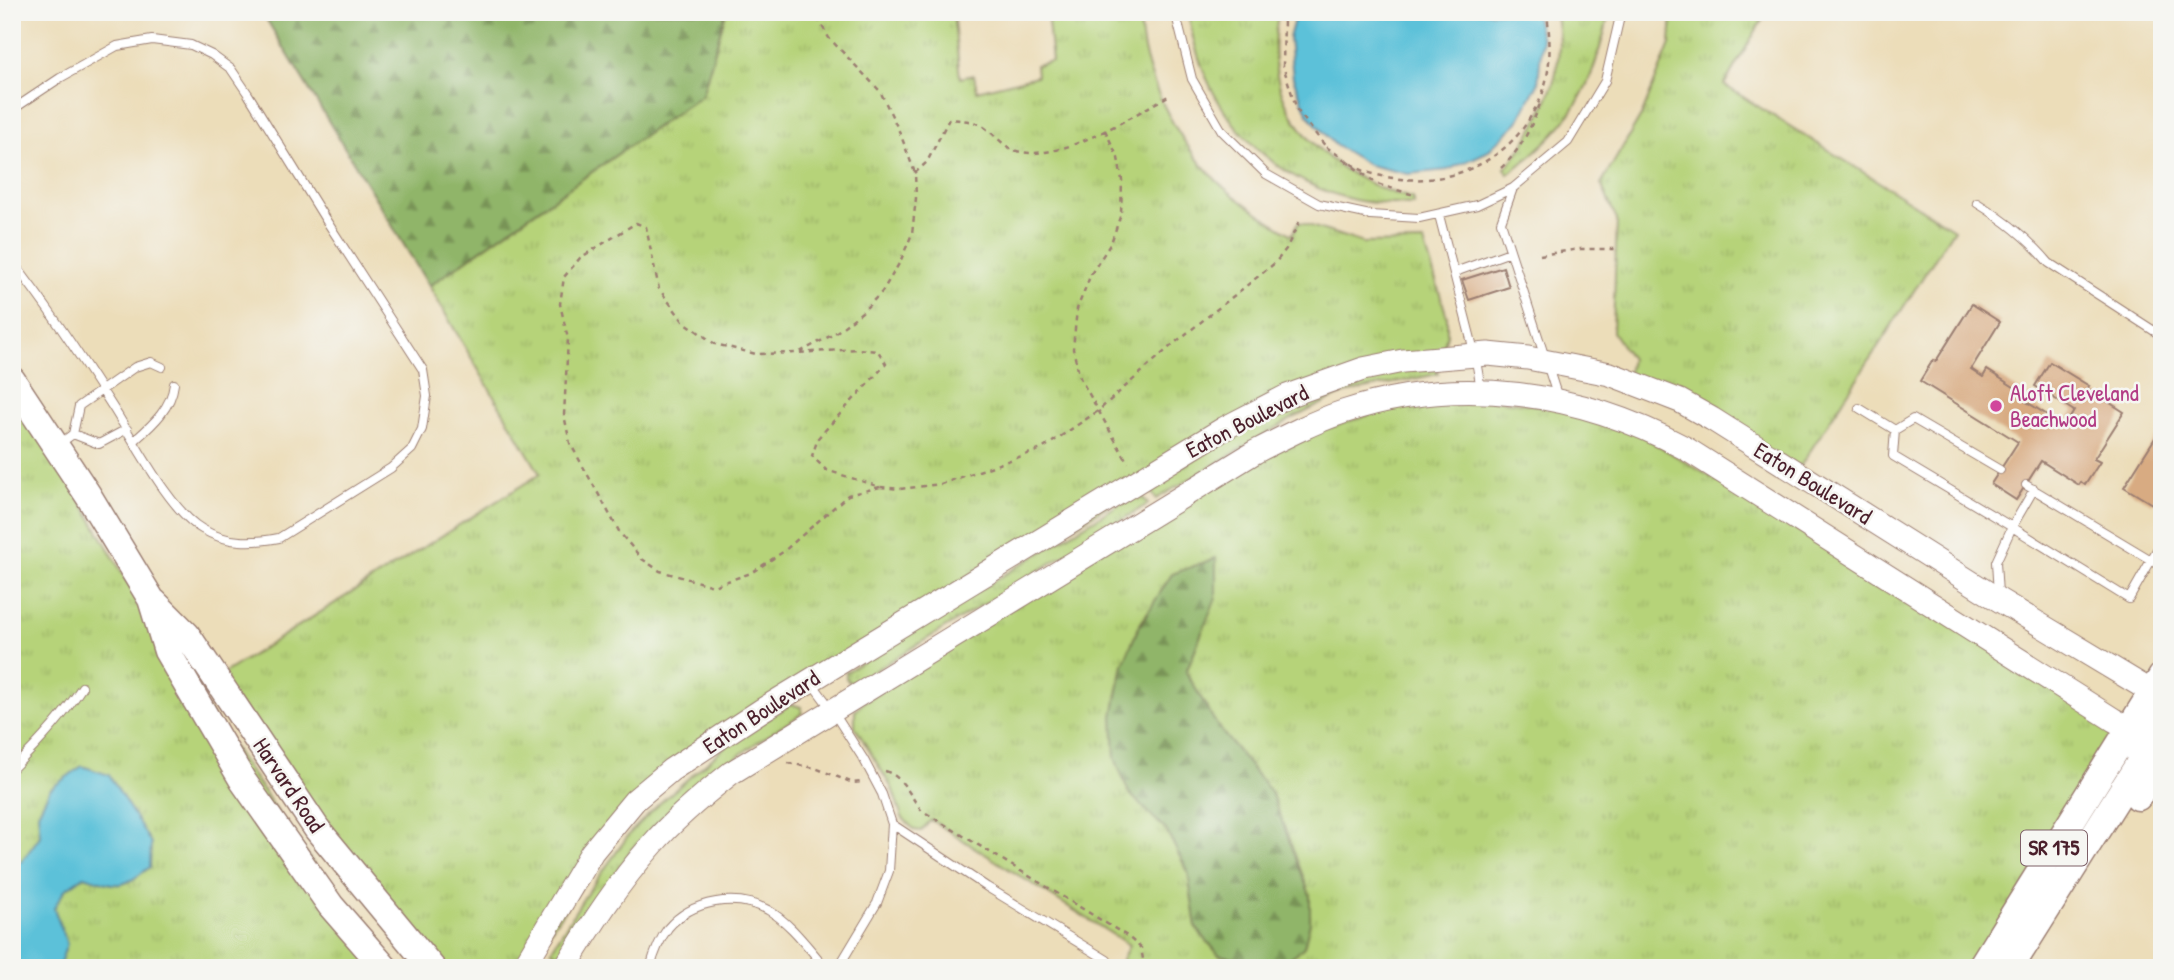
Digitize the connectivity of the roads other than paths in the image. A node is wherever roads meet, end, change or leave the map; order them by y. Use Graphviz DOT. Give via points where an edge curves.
graph roads {
  1 [pos="1177,12"];
  2 [pos="1621,12"];
  3 [pos="12,110"];
  4 [pos="1513,188"];
  5 [pos="1977,203"];
  6 [pos="1439,215"];
  7 [pos="1510,253"];
  8 [pos="12,261"];
  9 [pos="1455,272"];
  10 [pos="2162,336"];
  11 [pos="1475,355"];
  12 [pos="1545,361"];
  13 [pos="162,367"];
  14 [pos="12,380"];
  15 [pos="174,384"];
  16 [pos="102,391"];
  17 [pos="1481,391"];
  18 [pos="1559,401"];
  19 [pos="1859,408"];
  20 [pos="127,429"];
  21 [pos="1895,430"];
  22 [pos="64,440"];
  23 [pos="134,441"];
  24 [pos="2000,470"];
  25 [pos="2012,527"];
  26 [pos="2162,541"];
  27 [pos="2151,560"];
  28 [pos="151,599"];
  29 [pos="1999,600"];
  30 [pos="810,681"];
  31 [pos="82,687"];
  32 [pos="2158,689"];
  33 [pos="832,710"];
  34 [pos="2150,743"];
  35 [pos="12,769"];
  36 [pos="892,824"];
  37 [pos="385,968"];
  38 [pos="432,968"];
  39 [pos="523,968"];
  40 [pos="565,968"];
  41 [pos="649,968"];
  42 [pos="826,968"];
  43 [pos="838,968"];
  44 [pos="1102,968"];
  45 [pos="1980,968"];
  46 [pos="2010,968"];
  47 [pos="2031,968"];
  1 -- 6 [label="lane" via="1192,79 1222,131 1266,174 1319,204 1370,215"];
  2 -- 4 [label="lane" via="1605,81 1568,142"];
  3 -- 23 [label="lane" via="117,47 152,40 191,45 212,55 231,69 248,94 423,370 427,396 422,429 412,449 391,468 279,538 240,542 202,529 172,501"];
  4 -- 6 [label="lane" via="1477,205"];
  4 -- 7 [label="lane" via="1501,222"];
  5 -- 10 [label="lane" via="2008,222 2049,263"];
  6 -- 9 [label="lane"];
  7 -- 9 [label="lane"];
  7 -- 12 [label="lane"];
  8 -- 16 [label="lane"];
  9 -- 11 [label="lane"];
  11 -- 12 [label="street, Eaton Boulevard"];
  11 -- 17 [label="lane"];
  11 -- 30 [label="street, Eaton Boulevard" via="1363,369 1266,406"];
  12 -- 18 [label="lane"];
  12 -- 29 [label="street, Eaton Boulevard" via="1610,374 1680,401"];
  13 -- 16 [label="lane" via="151,362 135,367"];
  14 -- 22 [label="main road, Harvard Road"];
  15 -- 23 [label="lane" via="170,403"];
  16 -- 20 [label="lane"];
  16 -- 22 [label="lane" via="79,406"];
  17 -- 18 [label="street, Eaton Boulevard"];
  17 -- 33 [label="street, Eaton Boulevard" via="1391,400 1296,431"];
  18 -- 34 [label="street, Eaton Boulevard" via="1651,430 1685,448"];
  19 -- 21 [label="lane"];
  20 -- 22 [label="lane" via="99,444"];
  20 -- 23 [label="lane"];
  21 -- 24 [label="lane" via="1913,419"];
  21 -- 25 [label="lane" via="1892,456"];
  22 -- 28 [label="main road, Harvard Road" via="88,495"];
  25 -- 27 [label="lane" via="2129,599"];
  25 -- 27 [label="lane" via="2030,487"];
  25 -- 29 [label="lane" via="1996,562"];
  26 -- 27 [label="lane"];
  28 -- 37 [label="main road, Harvard Road" via="167,651 243,781 331,906"];
  28 -- 38 [label="main road, Harvard Road" via="187,635 317,829"];
  29 -- 32 [label="street, Eaton Boulevard"];
  30 -- 33 [label="lane"];
  30 -- 39 [label="street, Eaton Boulevard" via="671,770 635,800 592,852"];
  31 -- 35 [label="lane"];
  32 -- 34 [label="main road, SR 175"];
  33 -- 36 [label="lane" via="882,794"];
  33 -- 40 [label="street, Eaton Boulevard" via="731,773 675,821 605,905"];
  34 -- 45 [label="main road, SR 175"];
  34 -- 46 [label="main road"];
  34 -- 47 [label="main road, SR 175"];
  36 -- 43 [label="lane" via="889,871 877,903"];
  36 -- 44 [label="lane" via="1107,960"];
  41 -- 42 [label="lane" via="668,928 688,912 716,901 744,901 769,911 789,927"];
}
